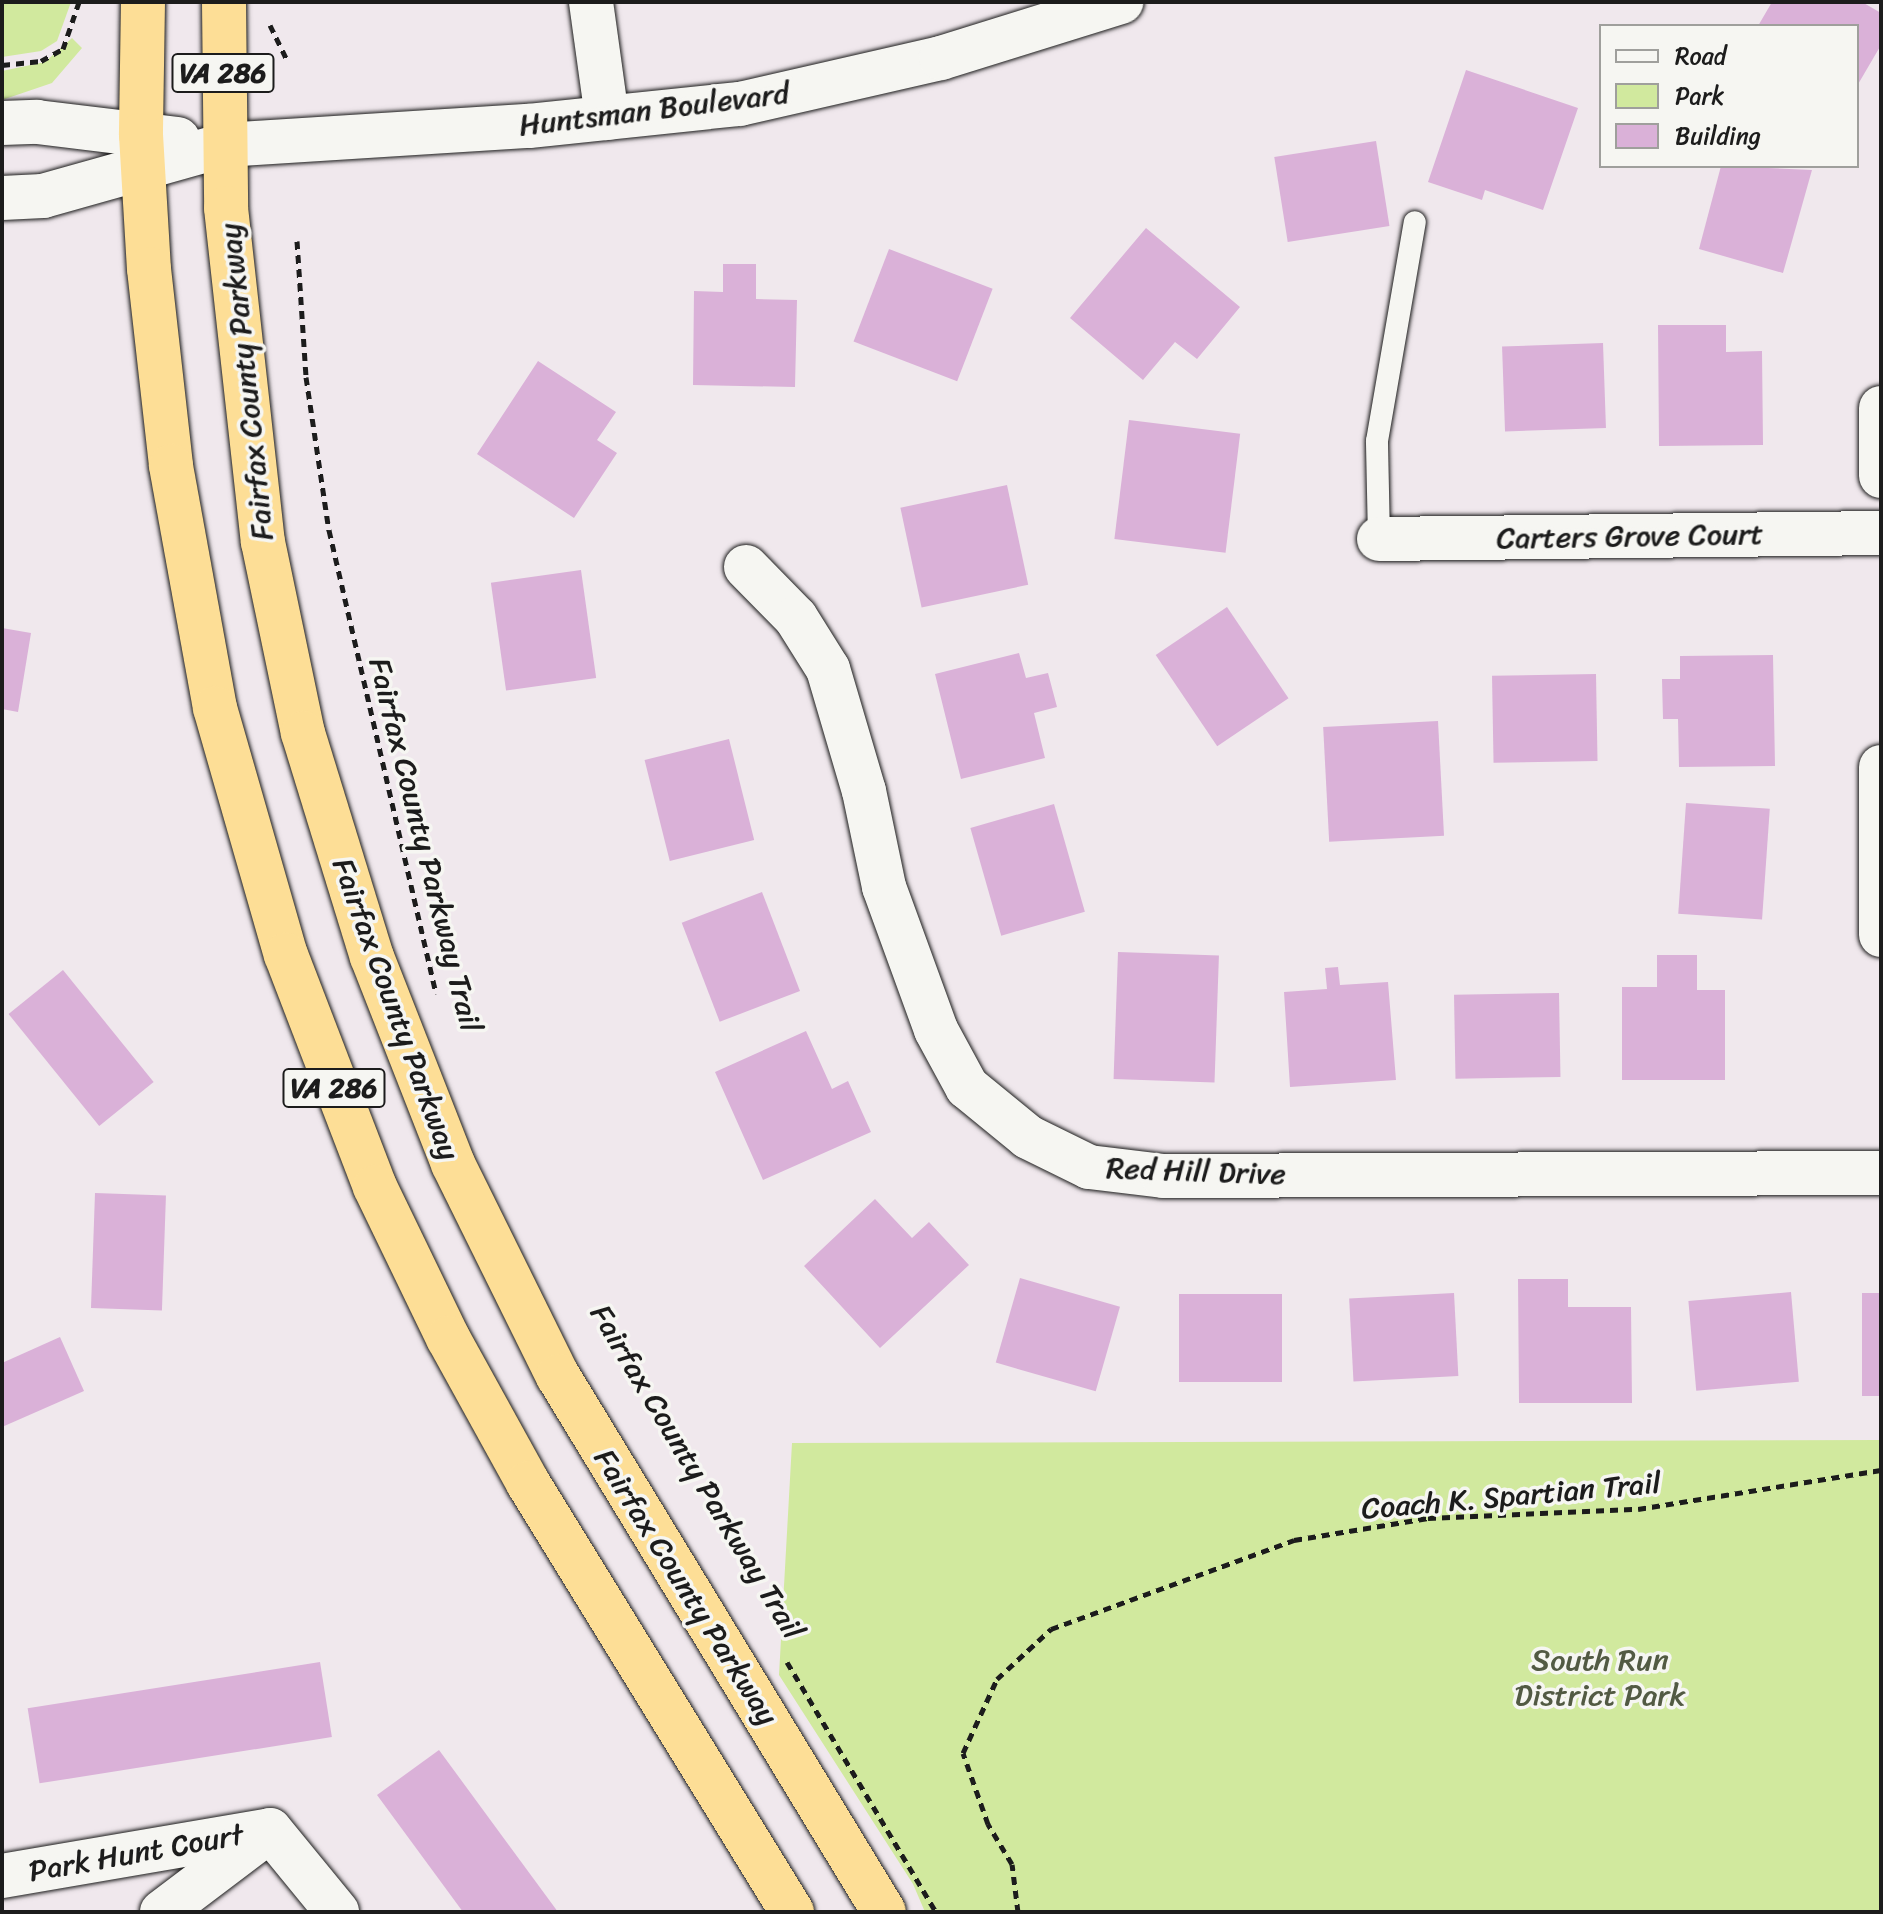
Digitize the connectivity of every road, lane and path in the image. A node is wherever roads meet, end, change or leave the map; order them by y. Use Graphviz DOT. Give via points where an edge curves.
graph roads {
  1 [pos="79,2"];
  2 [pos="143,2"];
  3 [pos="224,2"];
  4 [pos="591,2"];
  5 [pos="1121,2"];
  6 [pos="268,16"];
  7 [pos="287,60"];
  8 [pos="2,65"];
  9 [pos="607,118"];
  10 [pos="2,123"];
  11 [pos="224,145"];
  12 [pos="142,152"];
  13 [pos="2,198"];
  14 [pos="1415,222"];
  15 [pos="297,241"];
  16 [pos="1881,408"];
  17 [pos="1881,476"];
  18 [pos="1881,533"];
  19 [pos="1379,539"];
  20 [pos="746,567"];
  21 [pos="1881,767"];
  22 [pos="1881,935"];
  23 [pos="439,1008"];
  24 [pos="1881,1173"];
  25 [pos="1881,1470"];
  26 [pos="778,1648"];
  27 [pos="270,1830"];
  28 [pos="2,1876"];
  29 [pos="162,1912"];
  30 [pos="337,1912"];
  31 [pos="792,1912"];
  32 [pos="884,1912"];
  33 [pos="936,1912"];
  34 [pos="1018,1912"];
  1 -- 8 [label="path" via="63,49 41,61"];
  2 -- 12 [label="highway, VA 286"];
  3 -- 11 [label="highway, Fairfax County Parkway / VA 286"];
  4 -- 9 [label="street"];
  5 -- 9 [label="street, Huntsman Boulevard" via="941,58 740,104"];
  6 -- 7 [label="path"];
  9 -- 11 [label="street, Huntsman Boulevard"];
  10 -- 12 [label="street, Huntsman Boulevard" via="37,122"];
  11 -- 12 [label="street, Huntsman Boulevard"];
  11 -- 32 [label="highway, Fairfax County Parkway / VA 286" via="251,462 283,645 327,817 395,1023 453,1164 558,1376"];
  12 -- 13 [label="street, Huntsman Boulevard" via="43,196"];
  12 -- 31 [label="highway, VA 286" via="159,377 197,624 234,788 311,1028 375,1187 481,1399"];
  14 -- 19 [label="lane" via="1377,441"];
  15 -- 23 [label="path, Fairfax County Parkway Trail" via="306,377 329,530"];
  16 -- 17 [label="street"];
  18 -- 19 [label="street, Carters Grove Court"];
  20 -- 24 [label="street, Red Hill Drive" via="796,618 828,669 864,791 884,887 936,1030 967,1087 1028,1137 1089,1167 1163,1176"];
  21 -- 22 [label="street"];
  25 -- 34 [label="path, Coach K. Spartian Trail" via="1638,1509 1428,1518 1294,1540 1051,1629 997,1679 963,1753 988,1824 1012,1864"];
  26 -- 33 [label="path, Fairfax County Parkway Trail"];
  27 -- 28 [label="street, Park Hunt Court"];
  27 -- 29 [label="street, Park Hunt Court"];
  27 -- 30 [label="street, Park Hunt Court"];
}
